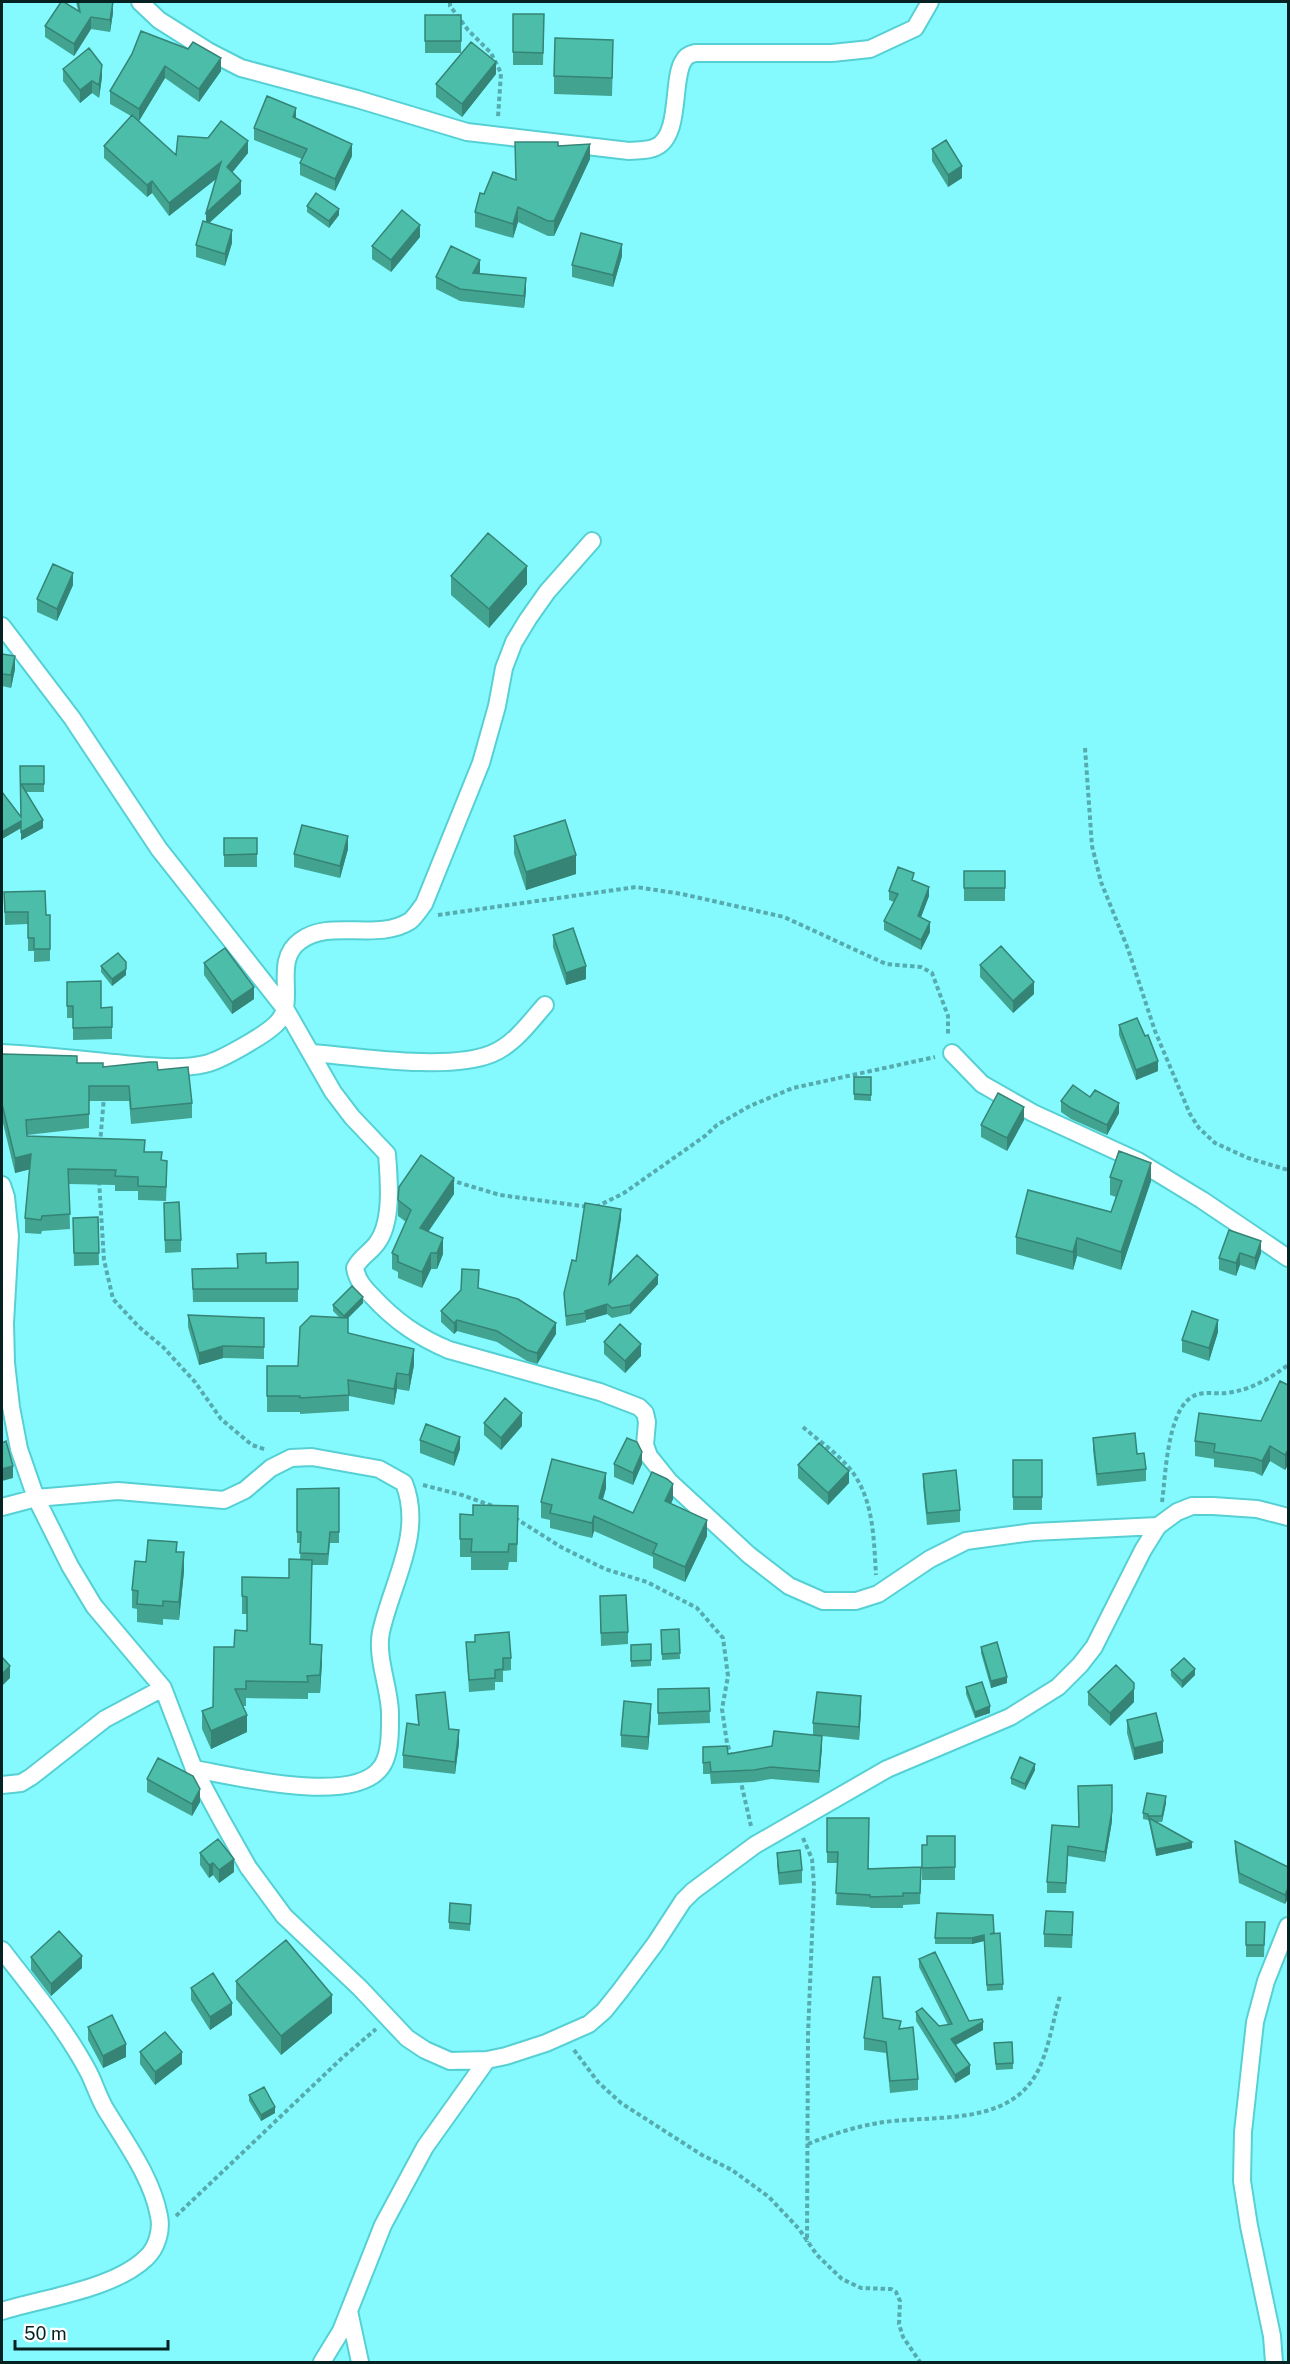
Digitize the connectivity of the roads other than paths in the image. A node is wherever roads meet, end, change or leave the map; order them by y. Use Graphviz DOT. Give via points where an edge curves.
graph roads {
  1 [pos="140,2"];
  2 [pos="930,2"];
  3 [pos="592,541"];
  4 [pos="2,626"];
  5 [pos="544,1005"];
  6 [pos="286,1010"];
  7 [pos="2,1053"];
  8 [pos="313,1053"];
  9 [pos="952,1053"];
  10 [pos="2,1185"];
  11 [pos="1288,1258"];
  12 [pos="36,1498"];
  13 [pos="2,1507"];
  14 [pos="1288,1517"];
  15 [pos="1158,1526"];
  16 [pos="163,1688"];
  17 [pos="195,1769"];
  18 [pos="2,1785"];
  19 [pos="1288,1926"];
  20 [pos="2,1950"];
  21 [pos="487,2060"];
  22 [pos="349,2307"];
  23 [pos="2,2311"];
  24 [pos="322,2362"];
  25 [pos="360,2362"];
  26 [pos="1274,2362"];
  1 -- 2 [label="street" via="159,20 241,68 467,132 629,151 648,150 665,141 681,66 695,52 870,50 915,28"];
  3 -- 6 [label="street" via="547,592 514,642 481,763 424,903 411,920 395,927 312,933 298,942 286,963"];
  4 -- 6 [label="street" via="72,718 159,849"];
  5 -- 8 [label="street" via="517,1038 491,1054 458,1062"];
  6 -- 7 [label="street" via="277,1024 204,1065 147,1066"];
  6 -- 8 [label="street"];
  8 -- 15 [label="street" via="333,1092 387,1154 386,1224 377,1243 355,1268 360,1282 391,1316 429,1342 639,1407 647,1422 645,1445 649,1456 669,1481 749,1555 789,1586 823,1601 856,1601 878,1594 930,1559 966,1541 1033,1532"];
  9 -- 11 [label="street" via="982,1084 1033,1113 1138,1161"];
  10 -- 12 [label="street" via="10,1236 6,1364 19,1449"];
  12 -- 13 [label="street"];
  12 -- 16 [label="street" via="81,1587"];
  12 -- 17 [label="street" via="117,1491 224,1500 291,1458 312,1457 379,1469 404,1483 412,1510 410,1529 380,1635 390,1715 386,1760 381,1768 365,1780 330,1787 283,1784"];
  14 -- 15 [label="street" via="1257,1509 1192,1506"];
  15 -- 21 [label="street" via="1094,1647 1058,1687 1010,1718 887,1769 755,1845 682,1901 656,1944 604,2011 589,2024"];
  16 -- 17 [label="street"];
  16 -- 18 [label="street" via="105,1719 31,1777 21,1783"];
  17 -- 21 [label="street" via="248,1867 284,1916 407,2038 450,2061"];
  19 -- 26 [label="street" via="1266,1980 1255,2022 1243,2132 1242,2181"];
  20 -- 23 [label="street" via="89,2073 104,2107 146,2178 160,2231 148,2257 129,2271"];
  21 -- 22 [label="street" via="425,2147 383,2225"];
  22 -- 24 [label="street" via="341,2331"];
  22 -- 25 [label="street"];
}
